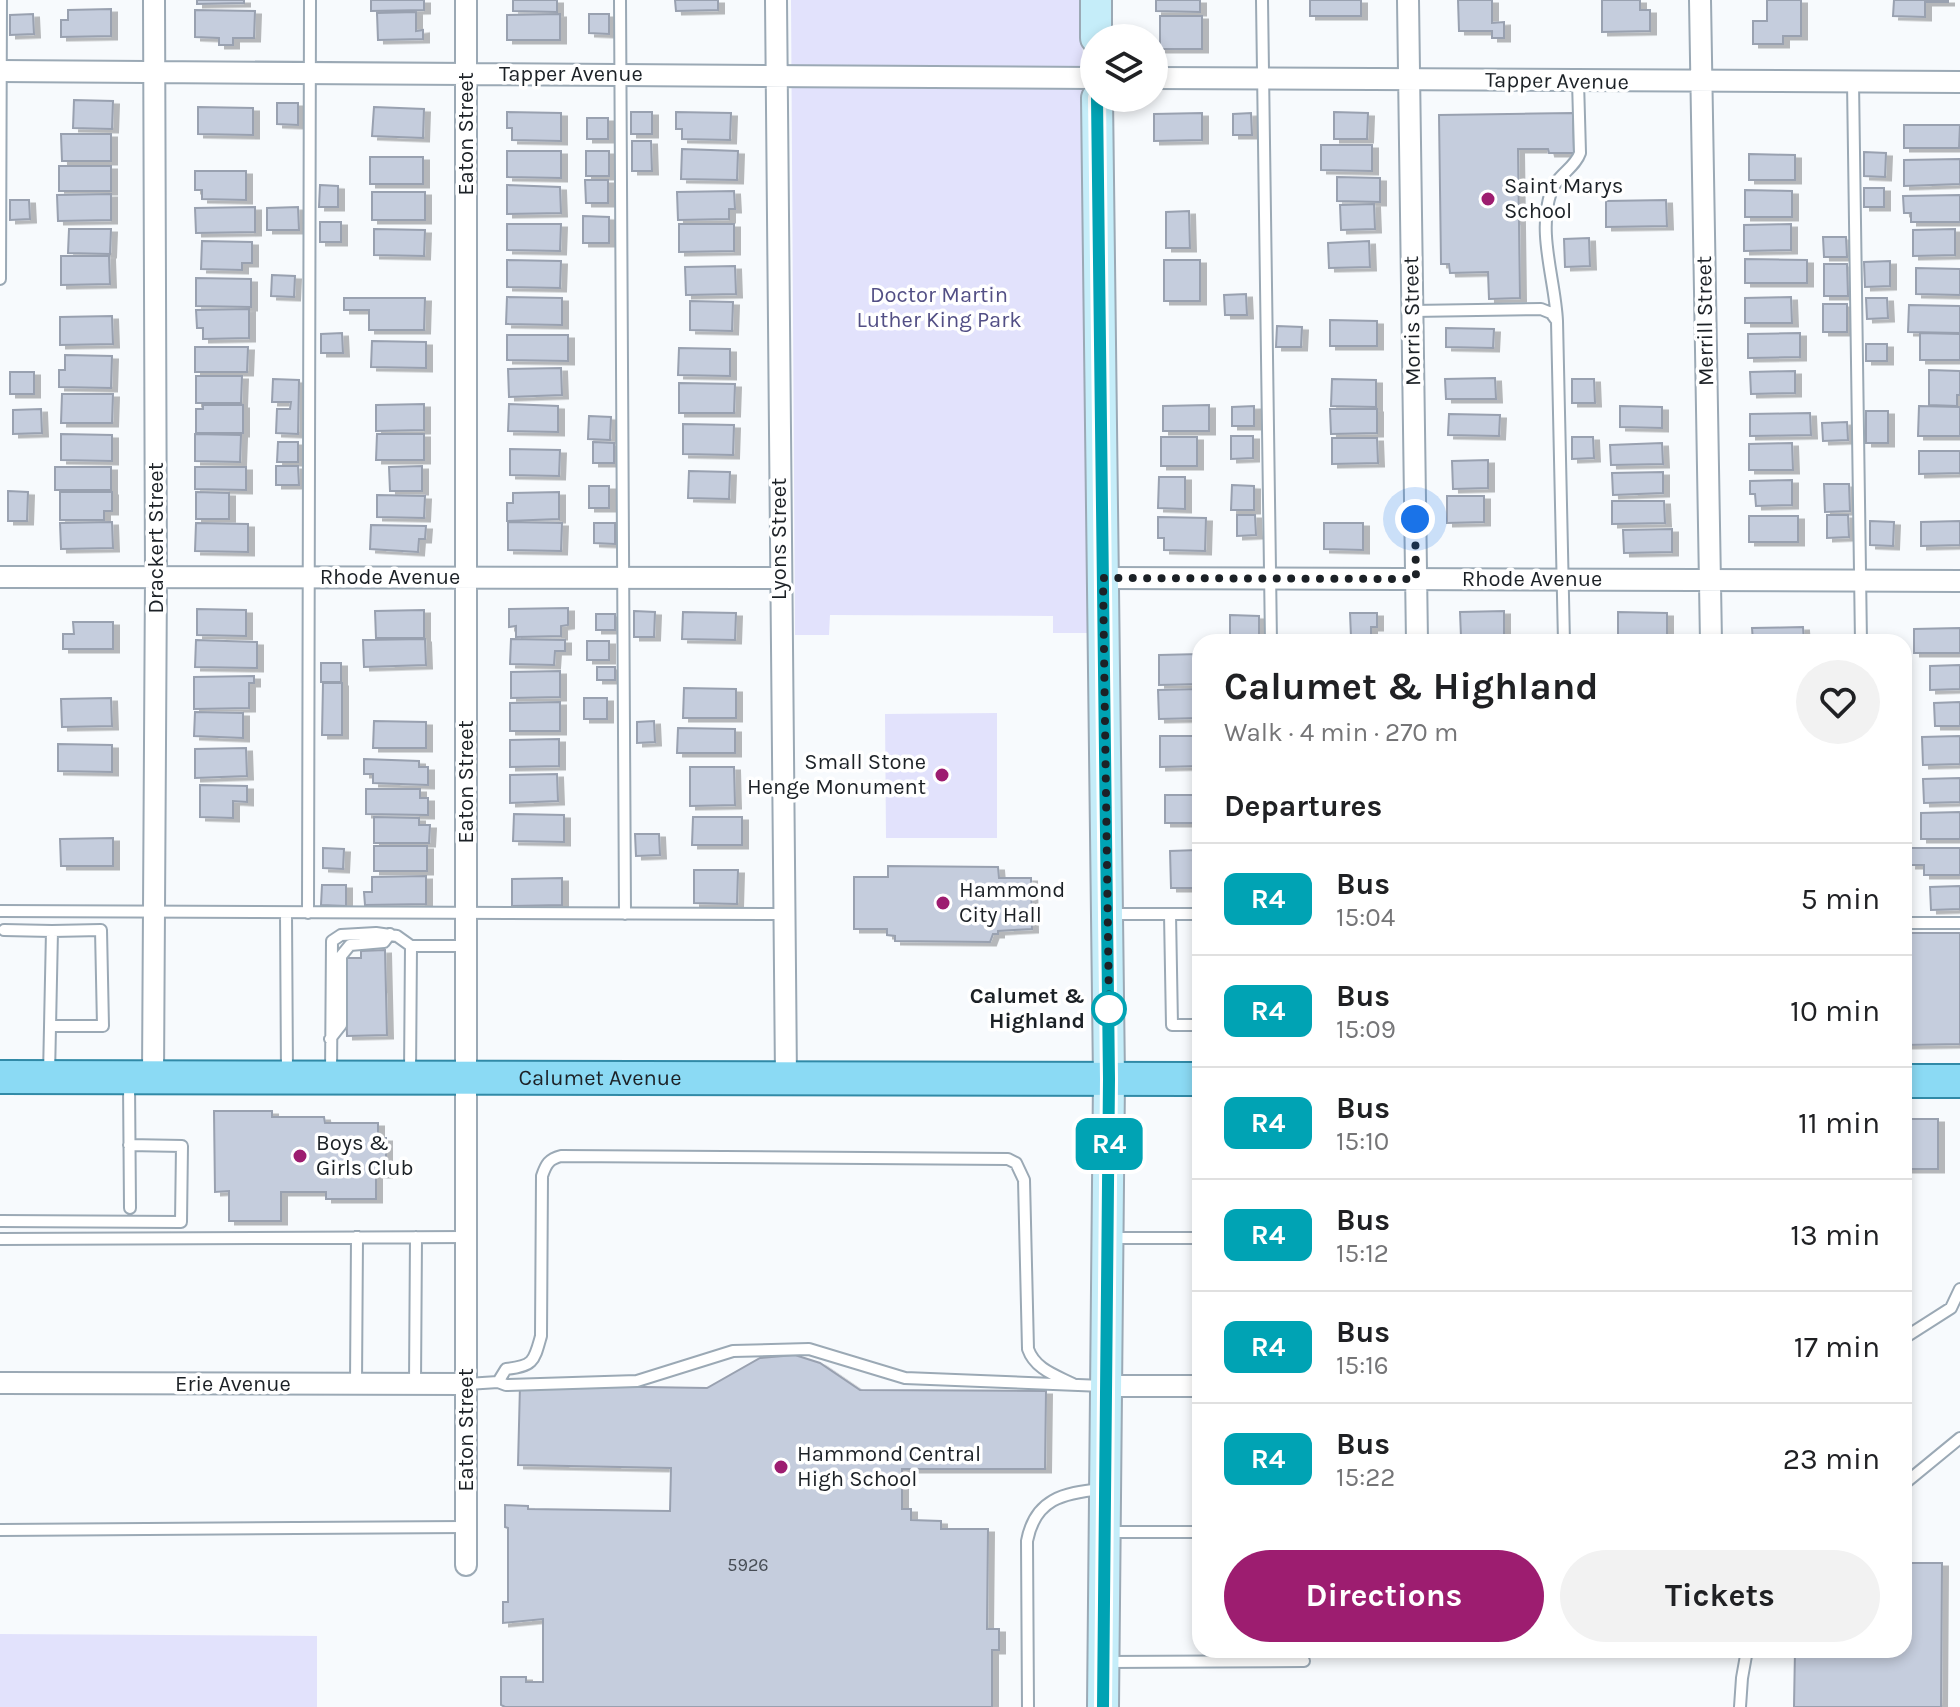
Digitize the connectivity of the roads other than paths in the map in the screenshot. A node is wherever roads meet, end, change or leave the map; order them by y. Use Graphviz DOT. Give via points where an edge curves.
graph roads {
  1 [pos="1,0"];
  2 [pos="154,0"];
  3 [pos="310,0"];
  4 [pos="466,0"];
  5 [pos="620,0"];
  6 [pos="776,0"];
  7 [pos="1096,0"];
  8 [pos="1262,0"];
  9 [pos="1408,0"];
  10 [pos="1700,0"];
  11 [pos="1096,24"];
  12 [pos="0,71"];
  13 [pos="154,72"];
  14 [pos="310,73"];
  15 [pos="466,73"];
  16 [pos="621,74"];
  17 [pos="776,76"];
  18 [pos="1080,78"];
  19 [pos="1168,78"];
  20 [pos="1263,78"];
  21 [pos="1409,79"];
  22 [pos="1578,81"];
  23 [pos="1853,82"];
  24 [pos="1960,82"];
  25 [pos="1701,83"];
  26 [pos="1097,112"];
  27 [pos="0,279"];
  28 [pos="1412,311"];
  29 [pos="1557,321"];
  30 [pos="0,577"];
  31 [pos="156,577"];
  32 [pos="308,577"];
  33 [pos="466,577"];
  34 [pos="625,578"];
  35 [pos="780,578"];
  36 [pos="1103,578"];
  37 [pos="1270,578"];
  38 [pos="1416,579"];
  39 [pos="1563,579"];
  40 [pos="1710,580"];
  41 [pos="1861,580"];
  42 [pos="1960,581"];
  43 [pos="1271,634"];
  44 [pos="1417,634"];
  45 [pos="1564,634"];
  46 [pos="1711,634"];
  47 [pos="1861,634"];
  48 [pos="0,911"];
  49 [pos="154,912"];
  50 [pos="286,913"];
  51 [pos="308,913"];
  52 [pos="467,914"];
  53 [pos="625,914"];
  54 [pos="784,914"];
  55 [pos="1107,914"];
  56 [pos="1170,914"];
  57 [pos="1192,914"];
  58 [pos="1912,923"];
  59 [pos="1960,923"];
  60 [pos="4,930"];
  61 [pos="52,931"];
  62 [pos="411,946"];
  63 [pos="467,946"];
  64 [pos="1192,1025"];
  65 [pos="50,1026"];
  66 [pos="0,1077"];
  67 [pos="49,1077"];
  68 [pos="141,1077"];
  69 [pos="287,1077"];
  70 [pos="331,1077"];
  71 [pos="410,1077"];
  72 [pos="467,1078"];
  73 [pos="786,1078"];
  74 [pos="1109,1079"];
  75 [pos="1192,1079"];
  76 [pos="1912,1081"];
  77 [pos="1960,1081"];
  78 [pos="129,1145"];
  79 [pos="130,1208"];
  80 [pos="0,1221"];
  81 [pos="357,1237"];
  82 [pos="416,1237"];
  83 [pos="467,1237"];
  84 [pos="1108,1238"];
  85 [pos="1192,1238"];
  86 [pos="0,1239"];
  87 [pos="1960,1289"];
  88 [pos="1912,1333"];
  89 [pos="498,1382"];
  90 [pos="0,1383"];
  91 [pos="356,1384"];
  92 [pos="415,1384"];
  93 [pos="467,1384"];
  94 [pos="1073,1384"];
  95 [pos="1106,1386"];
  96 [pos="1192,1386"];
  97 [pos="1960,1438"];
  98 [pos="1912,1477"];
  99 [pos="1105,1488"];
  100 [pos="466,1527"];
  101 [pos="0,1530"];
  102 [pos="1105,1532"];
  103 [pos="1192,1532"];
  104 [pos="466,1565"];
  105 [pos="1746,1658"];
  106 [pos="1304,1661"];
  107 [pos="1104,1662"];
  108 [pos="1028,1707"];
  109 [pos="1103,1707"];
  110 [pos="1740,1707"];
  1 -- 12 [label="lane"];
  2 -- 13 [label="street, Drackert Street"];
  3 -- 14 [label="lane"];
  4 -- 15 [label="street, Eaton Street"];
  5 -- 16 [label="lane"];
  6 -- 17 [label="street, Lyons Street"];
  7 -- 11 [label="street"];
  8 -- 20 [label="lane"];
  9 -- 21 [label="street, Morris Street"];
  10 -- 25 [label="street, Merrill Street"];
  12 -- 13 [label="street, Tapper Avenue"];
  12 -- 27 [label="lane"];
  13 -- 14 [label="street, Tapper Avenue"];
  13 -- 31 [label="street, Drackert Street"];
  14 -- 15 [label="street, Tapper Avenue"];
  14 -- 32 [label="lane"];
  15 -- 16 [label="street, Tapper Avenue"];
  15 -- 33 [label="street, Eaton Street"];
  16 -- 17 [label="street, Tapper Avenue"];
  16 -- 34 [label="lane"];
  17 -- 18 [label="street, Tapper Avenue"];
  17 -- 35 [label="street, Lyons Street"];
  19 -- 20 [label="street, Tapper Avenue"];
  20 -- 21 [label="street, Tapper Avenue"];
  20 -- 37 [label="lane"];
  21 -- 22 [label="street, Tapper Avenue"];
  21 -- 28 [label="street, Morris Street"];
  22 -- 25 [label="street, Tapper Avenue"];
  22 -- 29 [label="lane" via="1580,153 1555,183 1547,213"];
  23 -- 24 [label="street, Tapper Avenue"];
  23 -- 25 [label="street, Tapper Avenue"];
  23 -- 41 [label="lane"];
  25 -- 40 [label="street, Merrill Street"];
  26 -- 36 [label="street"];
  28 -- 29 [label="lane" via="1541,309"];
  28 -- 38 [label="street, Morris Street"];
  29 -- 39 [label="lane"];
  30 -- 31 [label="street, Rhode Avenue"];
  31 -- 32 [label="street, Rhode Avenue"];
  31 -- 49 [label="street, Drackert Street"];
  32 -- 33 [label="street, Rhode Avenue"];
  32 -- 51 [label="lane"];
  33 -- 34 [label="street, Rhode Avenue"];
  33 -- 52 [label="street, Eaton Street"];
  34 -- 35 [label="street, Rhode Avenue"];
  34 -- 53 [label="lane"];
  35 -- 54 [label="street, Lyons Street"];
  36 -- 37 [label="street, Rhode Avenue"];
  36 -- 55 [label="street"];
  37 -- 38 [label="street, Rhode Avenue"];
  37 -- 43 [label="lane"];
  38 -- 39 [label="street, Rhode Avenue"];
  38 -- 44 [label="street, Morris Street"];
  39 -- 40 [label="street, Rhode Avenue"];
  39 -- 45 [label="lane"];
  40 -- 41 [label="street, Rhode Avenue"];
  40 -- 46 [label="street, Merrill Street"];
  41 -- 42 [label="street, Rhode Avenue"];
  41 -- 47 [label="lane"];
  48 -- 49 [label="lane"];
  49 -- 50 [label="lane"];
  49 -- 68 [label="street, Drackert Street"];
  50 -- 51 [label="lane"];
  50 -- 69 [label="lane"];
  51 -- 52 [label="lane"];
  52 -- 53 [label="lane"];
  52 -- 63 [label="street, Eaton Street"];
  53 -- 54 [label="lane"];
  54 -- 73 [label="street, Lyons Street"];
  55 -- 56 [label="lane"];
  55 -- 74 [label="street"];
  56 -- 57 [label="lane"];
  56 -- 64 [label="lane" via="1172,1025"];
  58 -- 59 [label="lane"];
  60 -- 61 [label="lane"];
  61 -- 65 [label="lane"];
  61 -- 65 [label="lane" via="101,930 103,1026"];
  62 -- 63 [label="lane"];
  62 -- 70 [label="lane" via="390,934 341,935 332,941"];
  62 -- 71 [label="lane"];
  63 -- 72 [label="street, Eaton Street"];
  65 -- 67 [label="lane"];
  66 -- 67 [label="main road, Calumet Avenue"];
  67 -- 68 [label="main road, Calumet Avenue"];
  68 -- 69 [label="main road, Calumet Avenue"];
  68 -- 78 [label="lane"];
  69 -- 70 [label="main road, Calumet Avenue"];
  70 -- 71 [label="main road, Calumet Avenue"];
  71 -- 72 [label="main road, Calumet Avenue"];
  72 -- 73 [label="main road, Calumet Avenue"];
  72 -- 83 [label="street, Eaton Street"];
  73 -- 74 [label="main road, Calumet Avenue"];
  74 -- 75 [label="main road, Calumet Avenue"];
  74 -- 84 [label="street"];
  76 -- 77 [label="main road"];
  78 -- 79 [label="lane"];
  78 -- 80 [label="lane" via="182,1146 181,1222"];
  81 -- 82 [label="lane"];
  81 -- 86 [label="lane"];
  81 -- 91 [label="lane"];
  82 -- 83 [label="lane"];
  82 -- 92 [label="lane"];
  83 -- 93 [label="street, Eaton Street"];
  84 -- 85 [label="lane"];
  84 -- 95 [label="street"];
  87 -- 88 [label="lane" via="1951,1308"];
  89 -- 93 [label="lane"];
  89 -- 94 [label="lane" via="637,1381 733,1351 809,1349 905,1378"];
  89 -- 94 [label="lane" via="506,1369 526,1367 535,1358 541,1336 542,1176 545,1166 561,1156 1008,1159 1024,1180 1028,1349 1040,1367"];
  90 -- 91 [label="street, Erie Avenue"];
  91 -- 92 [label="street, Erie Avenue"];
  92 -- 93 [label="street, Erie Avenue"];
  93 -- 100 [label="street, Eaton Street"];
  94 -- 95 [label="lane"];
  95 -- 96 [label="street"];
  95 -- 99 [label="street"];
  97 -- 98 [label="lane"];
  99 -- 102 [label="street"];
  99 -- 108 [label="lane" via="1054,1499 1030,1526"];
  100 -- 101 [label="lane"];
  100 -- 104 [label="street, Eaton Street"];
  102 -- 103 [label="lane"];
  102 -- 107 [label="street"];
  105 -- 110 [label="lane"];
  106 -- 107 [label="lane"];
  107 -- 109 [label="street"];
}
